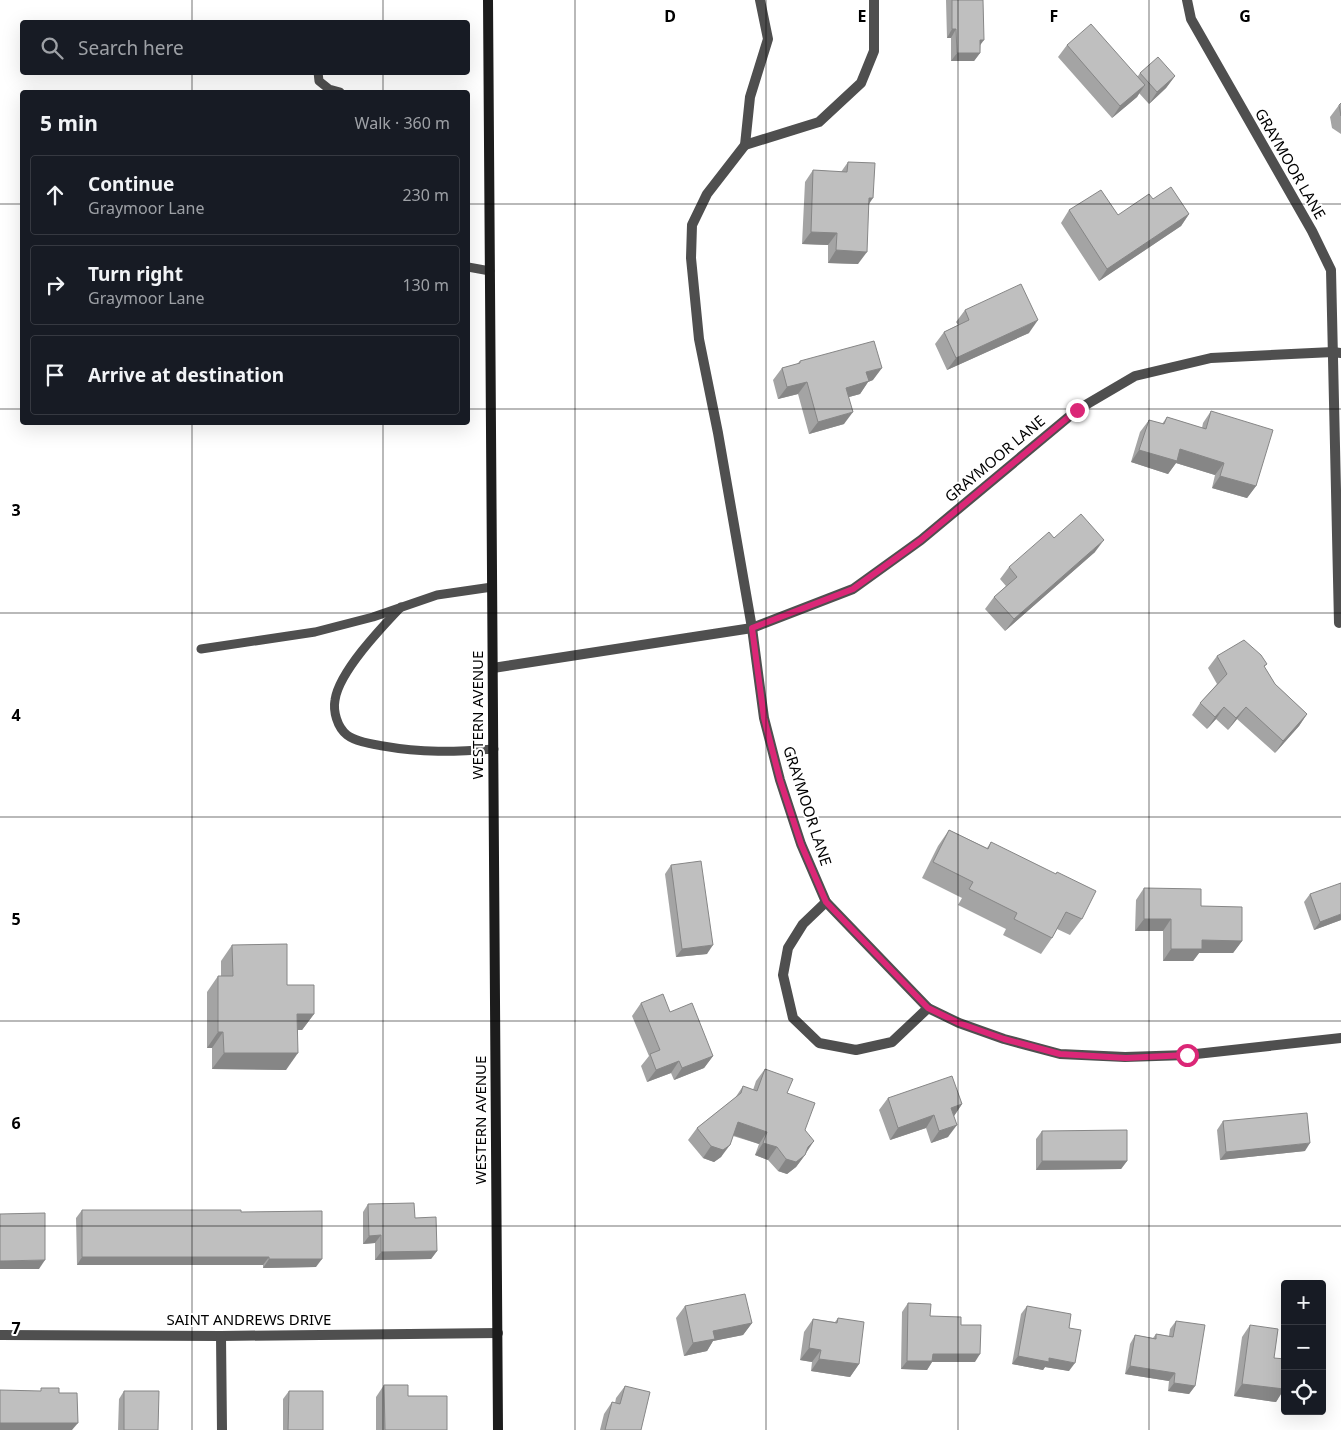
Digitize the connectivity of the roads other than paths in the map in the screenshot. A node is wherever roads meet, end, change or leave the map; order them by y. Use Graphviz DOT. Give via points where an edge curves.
graph roads {
  1 [pos="488,0"];
  2 [pos="760,0"];
  3 [pos="874,0"];
  4 [pos="1187,0"];
  5 [pos="318,75"];
  6 [pos="334,90"];
  7 [pos="745,145"];
  8 [pos="470,268"];
  9 [pos="490,272"];
  10 [pos="1337,353"];
  11 [pos="492,587"];
  12 [pos="401,607"];
  13 [pos="1339,622"];
  14 [pos="752,628"];
  15 [pos="202,649"];
  16 [pos="493,668"];
  17 [pos="494,749"];
  18 [pos="826,902"];
  19 [pos="928,1008"];
  20 [pos="1341,1038"];
  21 [pos="498,1333"];
  22 [pos="0,1335"];
  23 [pos="221,1336"];
  24 [pos="222,1430"];
  25 [pos="498,1430"];
  1 -- 9 [label="main road, WESTERN AVENUE"];
  2 -- 7 [label="street" via="768,39 750,98"];
  3 -- 7 [label="street" via="874,51 861,83 819,122"];
  4 -- 10 [label="street, GRAYMOOR LANE" via="1191,19 1312,230 1331,270"];
  5 -- 6 [label="lane" via="318,81"];
  7 -- 14 [label="street, GRAYMOOR LANE" via="707,194 692,225 691,258 699,339"];
  8 -- 9 [label="lane"];
  9 -- 11 [label="main road, WESTERN AVENUE"];
  10 -- 13 [label="street, GRAYMOOR LANE"];
  10 -- 14 [label="street, GRAYMOOR LANE" via="1211,358 1135,376 1077,410 921,540 853,589"];
  11 -- 12 [label="lane" via="437,595"];
  11 -- 16 [label="main road, WESTERN AVENUE"];
  12 -- 15 [label="lane" via="315,632"];
  12 -- 17 [label="lane" via="373,637 338,688 334,701 338,723 347,735 374,745 451,752"];
  14 -- 16 [label="street, GRAYMOOR LANE"];
  14 -- 18 [label="street, GRAYMOOR LANE" via="764,718 780,780 801,844"];
  16 -- 17 [label="main road, WESTERN AVENUE"];
  17 -- 21 [label="main road, WESTERN AVENUE"];
  18 -- 19 [label="street, GRAYMOOR LANE"];
  18 -- 19 [label="street" via="803,924 788,948 783,975 793,1018 819,1043 856,1050 892,1042"];
  19 -- 20 [label="street, GRAYMOOR LANE" via="986,1033 1060,1054 1126,1058 1187,1055"];
  21 -- 23 [label="street, SAINT ANDREWS DRIVE"];
  21 -- 25 [label="main road, WESTERN AVENUE"];
  22 -- 23 [label="street, SAINT ANDREWS DRIVE"];
  23 -- 24 [label="street"];
}
